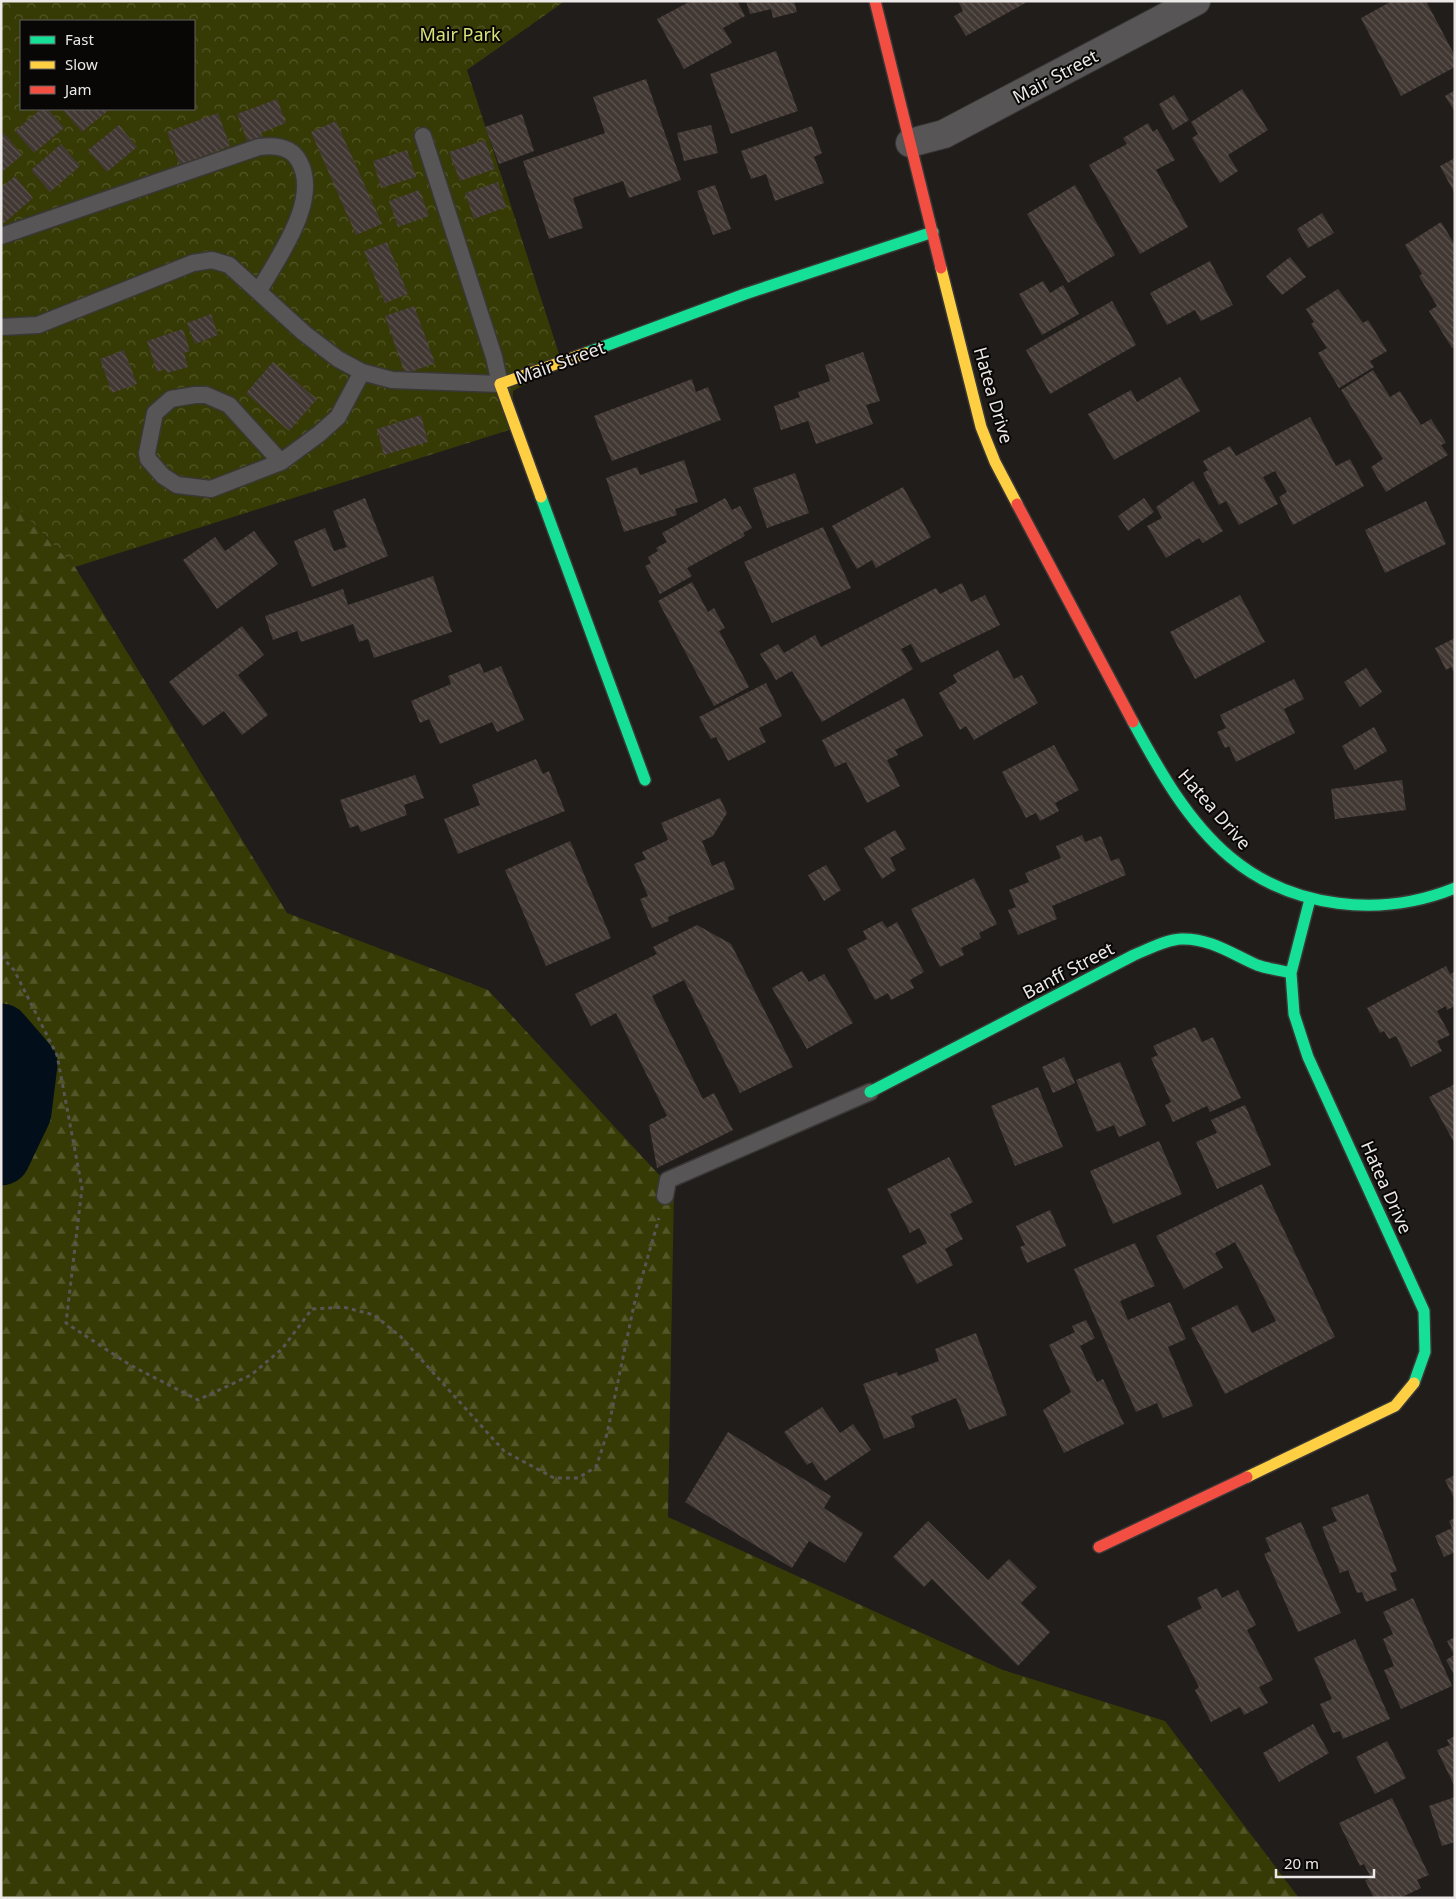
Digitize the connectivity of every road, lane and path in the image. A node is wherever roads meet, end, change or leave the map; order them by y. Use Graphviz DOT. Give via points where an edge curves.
graph roads {
  1 [pos="875,1"];
  2 [pos="1196,1"];
  3 [pos="423,136"];
  4 [pos="910,142"];
  5 [pos="934,232"];
  6 [pos="1,236"];
  7 [pos="259,291"];
  8 [pos="1,327"];
  9 [pos="362,372"];
  10 [pos="500,384"];
  11 [pos="282,462"];
  12 [pos="645,780"];
  13 [pos="1455,888"];
  14 [pos="1310,899"];
  15 [pos="1,956"];
  16 [pos="1291,973"];
  17 [pos="870,1092"];
  18 [pos="665,1196"];
  19 [pos="1100,1547"];
  1 -- 4 [label="street, Hatea Drive"];
  2 -- 4 [label="street, Mair Street" via="944,134"];
  3 -- 10 [label="lane"];
  4 -- 5 [label="street, Hatea Drive"];
  5 -- 10 [label="street, Mair Street" via="745,294"];
  5 -- 14 [label="street, Hatea Drive" via="981,427 995,462 1154,761 1175,793 1229,857 1271,883"];
  6 -- 7 [label="lane" via="259,147 284,148 298,157 302,165 304,198 295,225"];
  7 -- 8 [label="lane" via="229,265 220,261 203,261 38,326"];
  7 -- 9 [label="lane" via="304,333 338,359"];
  9 -- 10 [label="lane" via="392,380"];
  9 -- 11 [label="lane" via="338,417"];
  10 -- 12 [label="street, Mair Street"];
  11 -- 11 [label="lane" via="211,489 177,485 163,476 148,459 155,413 171,399 206,395 229,405"];
  13 -- 14 [label="street" via="1425,899 1386,904"];
  14 -- 16 [label="street, Hatea Drive"];
  15 -- 18 [label="path" via="14,970 57,1055 82,1188 66,1323 130,1365 198,1400 251,1375 282,1349 312,1309 343,1306 374,1315 400,1336 504,1451 554,1478 578,1478 596,1467 607,1434 634,1305"];
  16 -- 17 [label="street, Banff Street" via="1258,965 1211,942 1180,939 1164,943 1134,955"];
  16 -- 19 [label="street, Hatea Drive" via="1294,1014 1308,1057 1424,1311 1426,1356 1410,1392 1395,1406"];
  17 -- 18 [label="lane" via="668,1180"];
}
